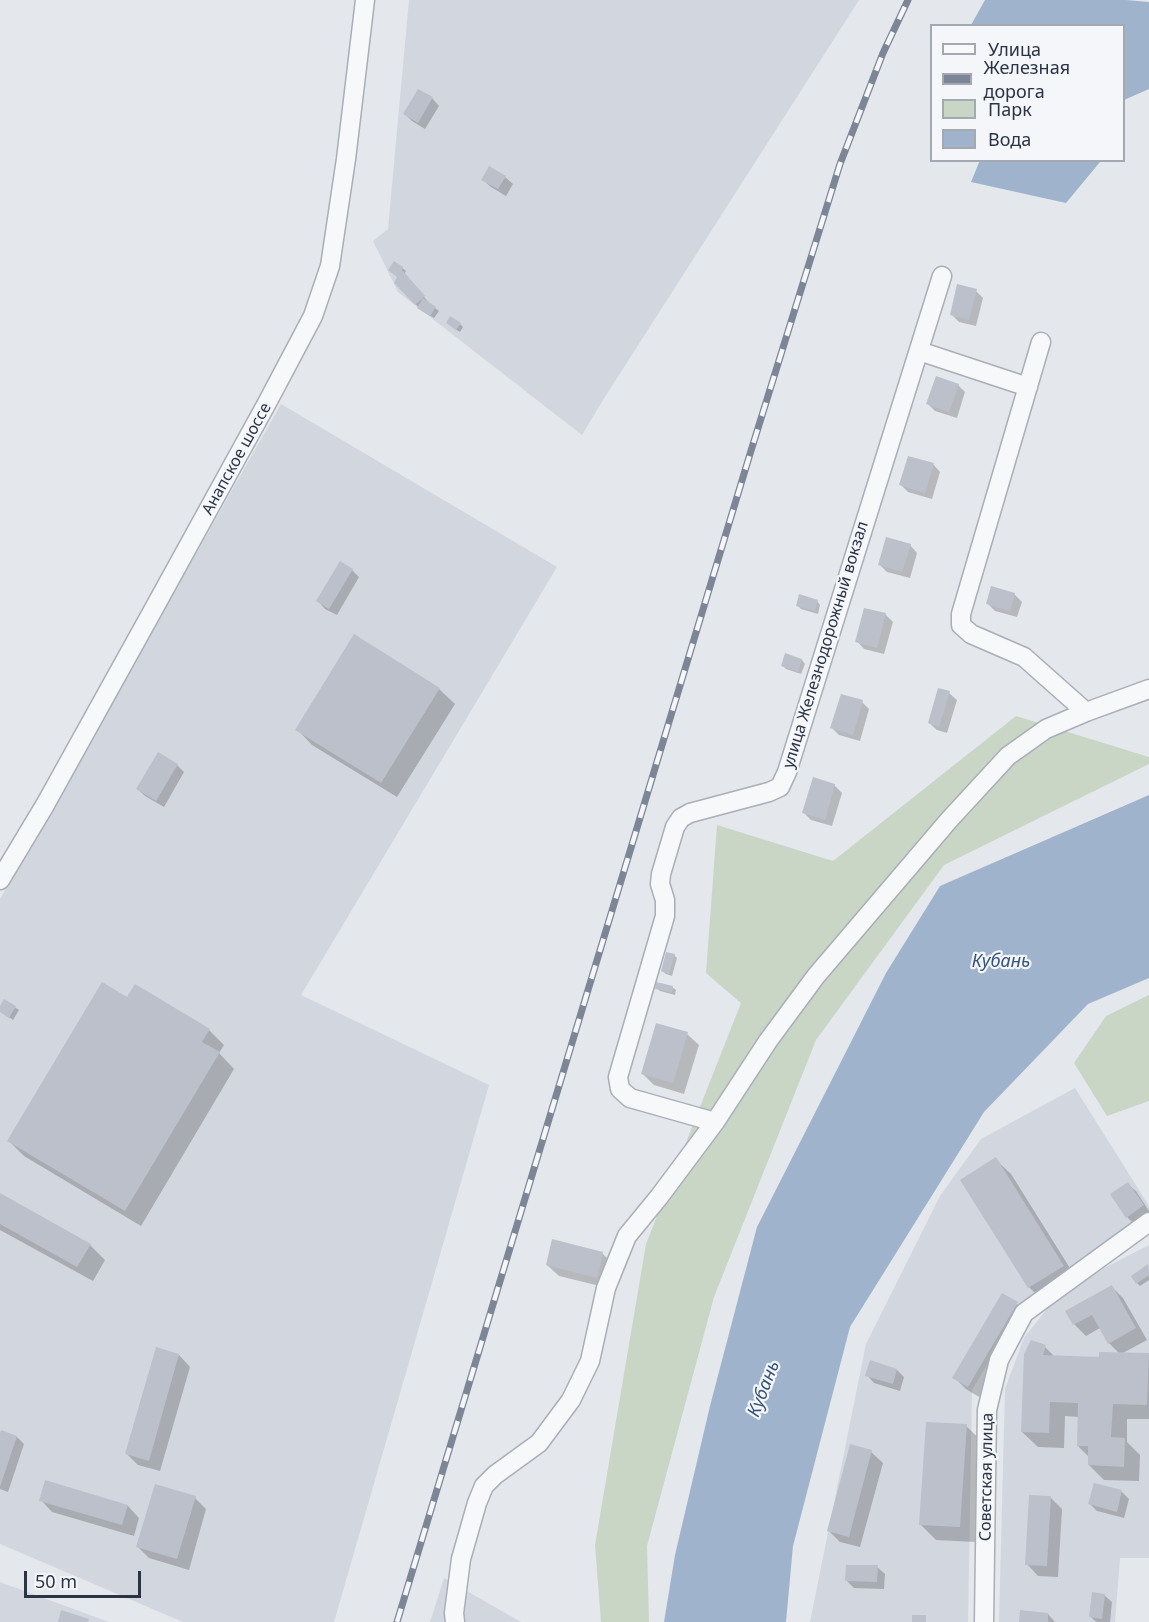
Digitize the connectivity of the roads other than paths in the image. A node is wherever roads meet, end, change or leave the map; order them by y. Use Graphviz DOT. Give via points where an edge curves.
graph roads {
  1 [pos="365,0"];
  2 [pos="942,276"];
  3 [pos="1041,342"];
  4 [pos="919,351"];
  5 [pos="1028,387"];
  6 [pos="1149,689"];
  7 [pos="1086,712"];
  8 [pos="0,879"];
  9 [pos="715,1122"];
  10 [pos="1149,1222"];
  11 [pos="455,1622"];
  12 [pos="984,1622"];
  1 -- 8 [label="street, Анапское шоссе" via="330,266 313,316 225,482"];
  2 -- 4 [label="street, улица Железнодорожный вокзал"];
  3 -- 5 [label="street"];
  4 -- 5 [label="street"];
  4 -- 9 [label="street, улица Железнодорожный вокзал" via="780,787 681,818 661,874 665,916 618,1077 620,1089 630,1098"];
  5 -- 7 [label="street" via="961,625 1024,657"];
  6 -- 7 [label="street"];
  7 -- 9 [label="street" via="1046,729 1008,756 949,820 816,976"];
  9 -- 11 [label="street" via="627,1236 606,1288 590,1361 571,1400 539,1443 484,1486 461,1559"];
  10 -- 12 [label="street, Советская улица" via="1024,1313 999,1360 987,1410"];
}
